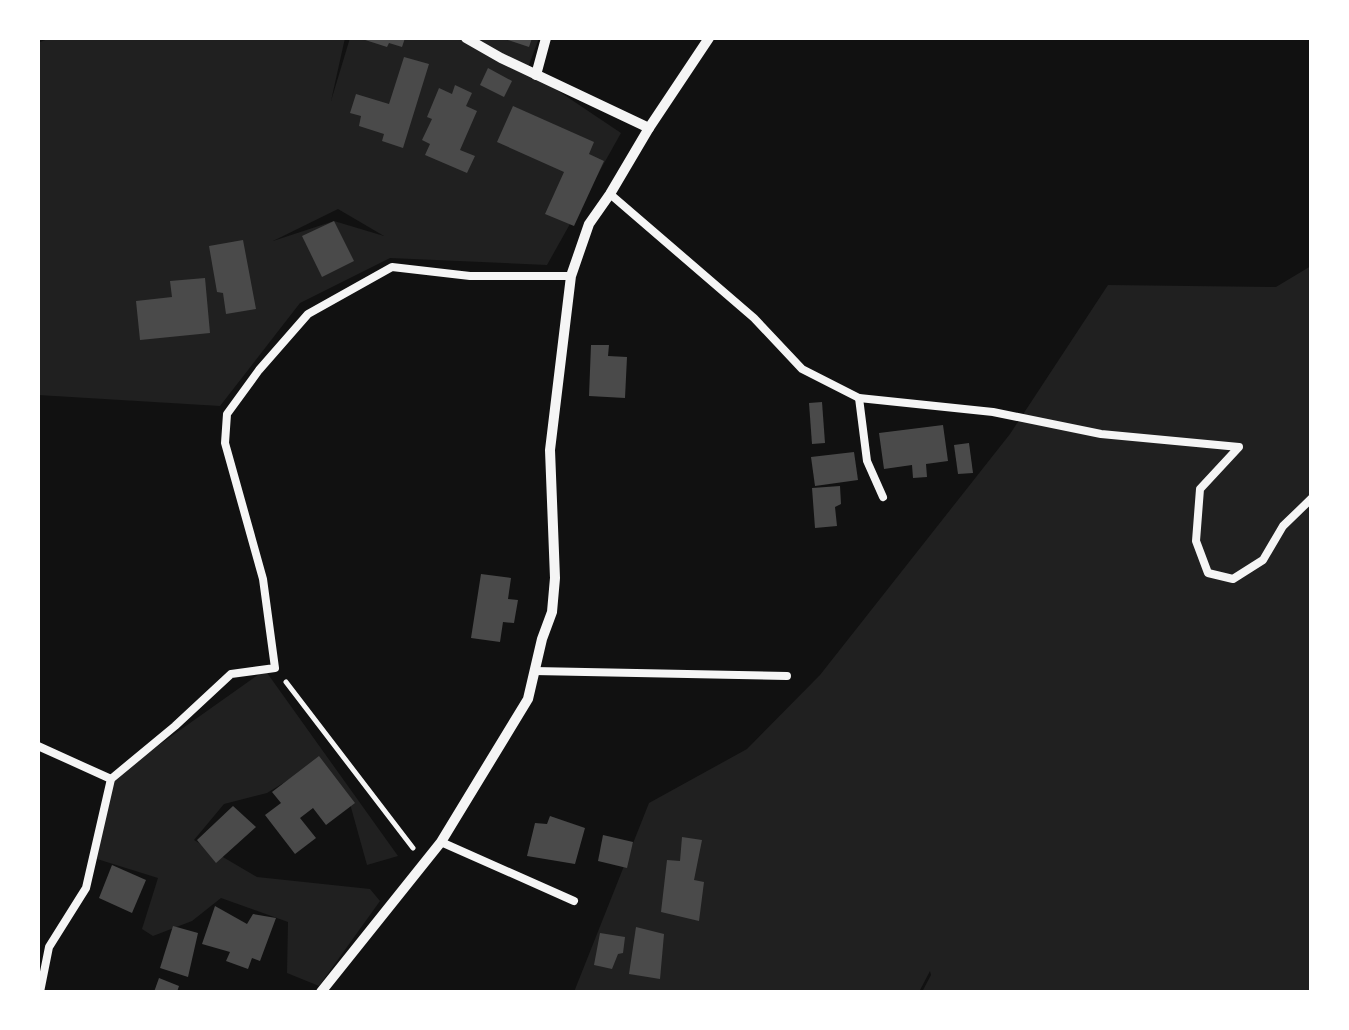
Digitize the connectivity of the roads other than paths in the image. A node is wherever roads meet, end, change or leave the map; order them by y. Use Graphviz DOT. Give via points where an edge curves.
graph roads {
  1 [pos="466,38"];
  2 [pos="546,38"];
  3 [pos="709,38"];
  4 [pos="536,75"];
  5 [pos="648,128"];
  6 [pos="610,194"];
  7 [pos="570,276"];
  8 [pos="860,398"];
  9 [pos="883,497"];
  10 [pos="1312,498"];
  11 [pos="534,671"];
  12 [pos="787,676"];
  13 [pos="38,746"];
  14 [pos="111,779"];
  15 [pos="441,842"];
  16 [pos="574,901"];
  17 [pos="40,992"];
  18 [pos="321,992"];
  1 -- 4 [label="street"];
  2 -- 4 [label="street"];
  3 -- 5 [label="street"];
  4 -- 5 [label="street"];
  5 -- 6 [label="street"];
  6 -- 7 [label="street" via="589,224"];
  6 -- 8 [label="lane" via="802,368"];
  7 -- 11 [label="street" via="550,450 552,612"];
  7 -- 14 [label="lane" via="470,276 392,267 308,314 227,414 225,442 263,579 275,668 230,674"];
  8 -- 9 [label="lane" via="866,461"];
  8 -- 10 [label="lane" via="993,412 1100,434 1240,447 1200,490 1196,541 1208,573 1233,580 1263,560 1283,526"];
  11 -- 12 [label="lane"];
  11 -- 15 [label="street" via="528,699"];
  13 -- 14 [label="lane"];
  14 -- 17 [label="lane" via="90,876 49,947"];
  15 -- 16 [label="lane"];
  15 -- 18 [label="street"];
}
